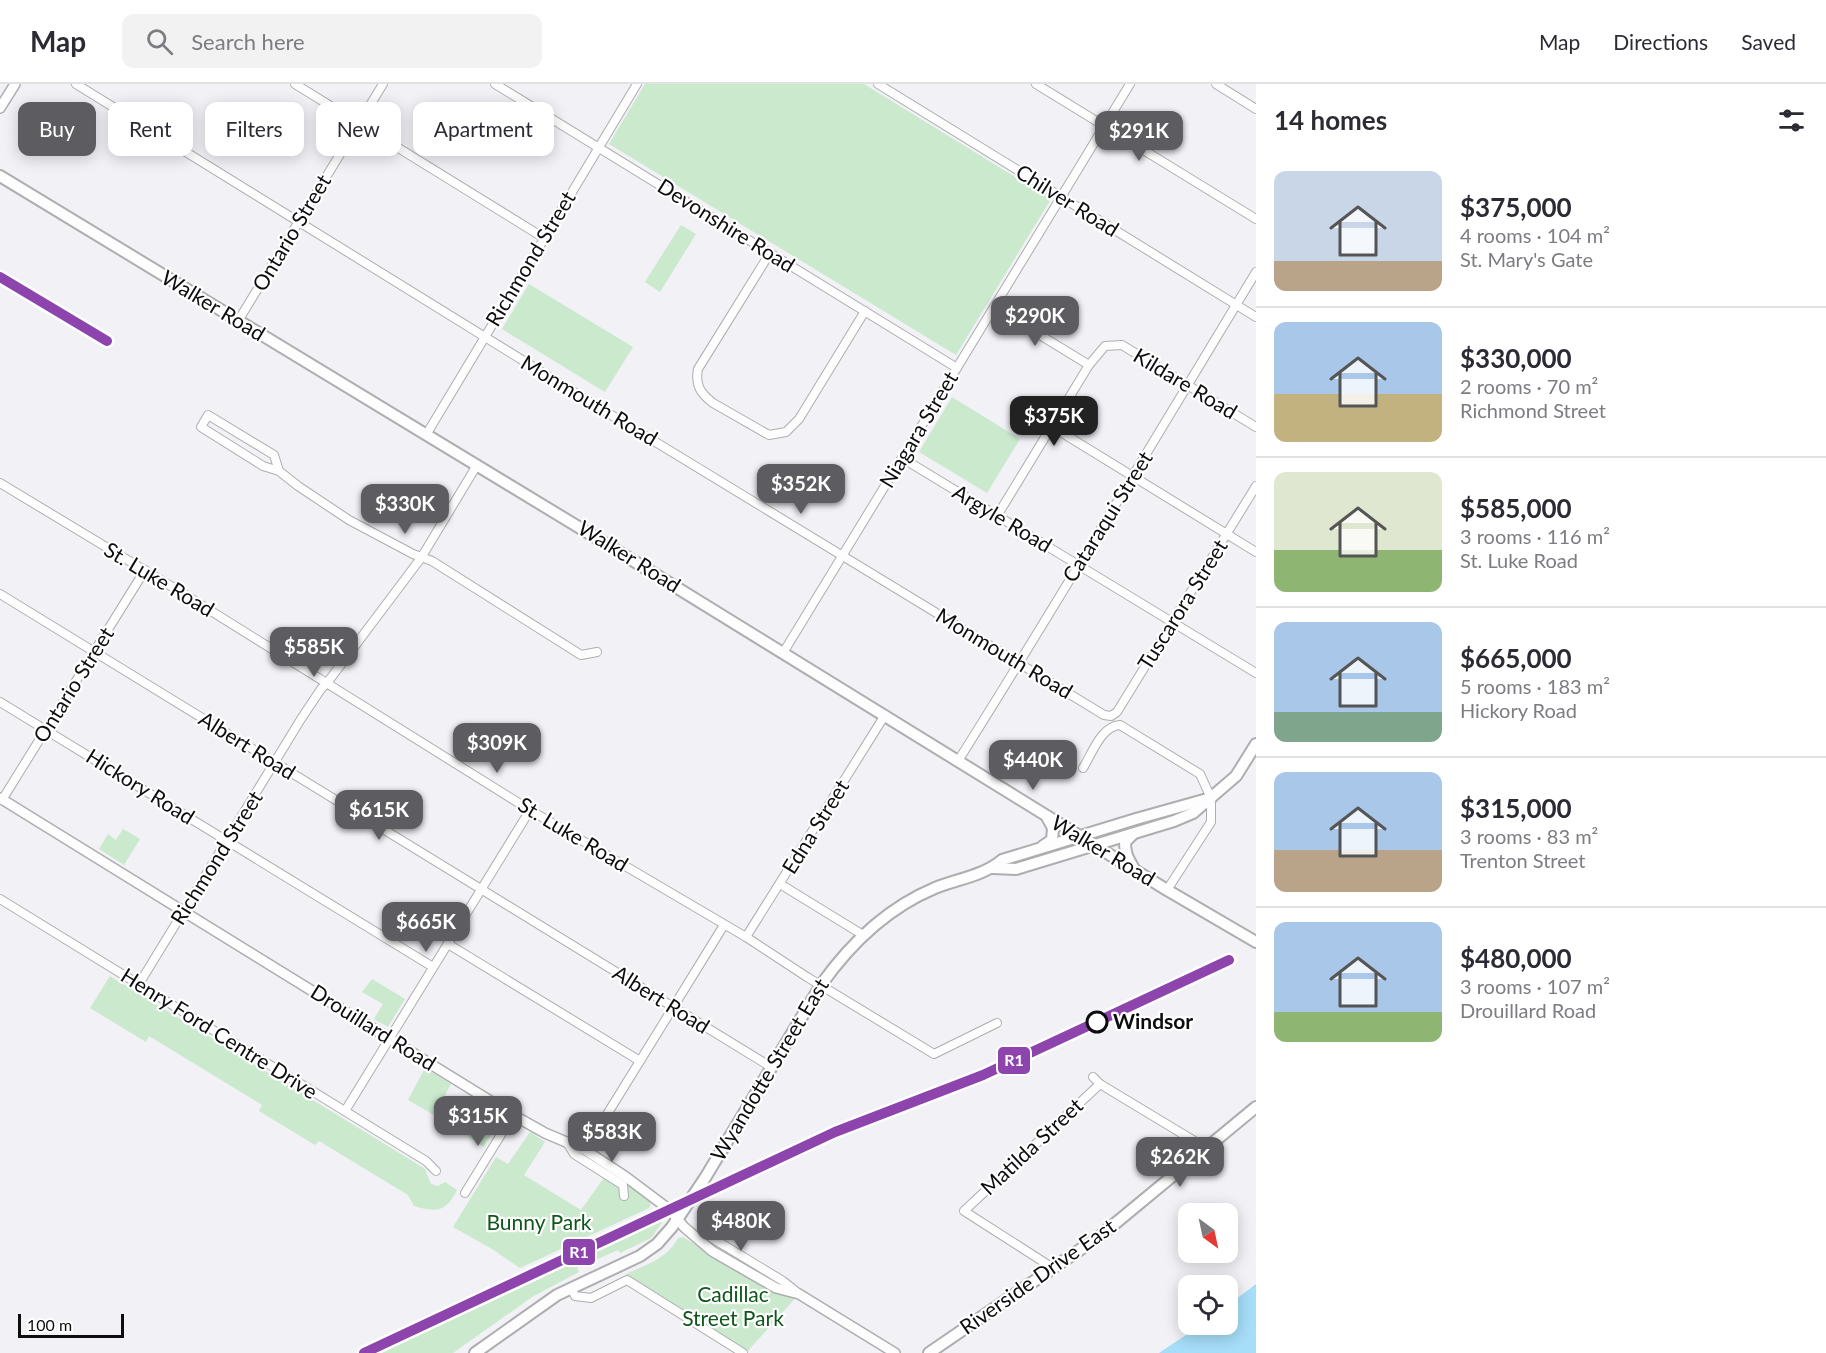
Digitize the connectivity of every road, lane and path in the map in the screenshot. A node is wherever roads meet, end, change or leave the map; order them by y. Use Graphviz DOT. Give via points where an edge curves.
graph roads {
  1 [pos="15,84"];
  2 [pos="76,84"];
  3 [pos="295,84"];
  4 [pos="383,84"];
  5 [pos="495,84"];
  6 [pos="637,84"];
  7 [pos="878,84"];
  8 [pos="1036,84"];
  9 [pos="1131,84"];
  10 [pos="1215,84"];
  11 [pos="324,102"];
  12 [pos="372,102"];
  13 [pos="0,108"];
  14 [pos="1256,109"];
  15 [pos="1105,126"];
  16 [pos="598,148"];
  17 [pos="401,150"];
  18 [pos="339,156"];
  19 [pos="0,176"];
  20 [pos="1061,197"];
  21 [pos="1256,219"];
  22 [pos="299,222"];
  23 [pos="544,238"];
  24 [pos="770,252"];
  25 [pos="1256,272"];
  26 [pos="1236,305"];
  27 [pos="994,307"];
  28 [pos="865,311"];
  29 [pos="1256,317"];
  30 [pos="238,321"];
  31 [pos="484,337"];
  32 [pos="1089,365"];
  33 [pos="957,368"];
  34 [pos="1187,385"];
  35 [pos="1052,426"];
  36 [pos="1256,427"];
  37 [pos="426,435"];
  38 [pos="902,458"];
  39 [pos="477,465"];
  40 [pos="279,471"];
  41 [pos="1134,476"];
  42 [pos="0,483"];
  43 [pos="1256,486"];
  44 [pos="997,516"];
  45 [pos="1227,534"];
  46 [pos="1256,552"];
  47 [pos="843,556"];
  48 [pos="421,558"];
  49 [pos="1078,565"];
  50 [pos="145,570"];
  51 [pos="0,594"];
  52 [pos="1172,622"];
  53 [pos="95,652"];
  54 [pos="597,652"];
  55 [pos="783,653"];
  56 [pos="1018,663"];
  57 [pos="1256,673"];
  58 [pos="327,683"];
  59 [pos="0,702"];
  60 [pos="885,715"];
  61 [pos="1104,715"];
  62 [pos="47,730"];
  63 [pos="1256,744"];
  64 [pos="958,761"];
  65 [pos="275,763"];
  66 [pos="1083,768"];
  67 [pos="1211,798"];
  68 [pos="1,799"];
  69 [pos="530,810"];
  70 [pos="1047,816"];
  71 [pos="1134,833"];
  72 [pos="1080,836"];
  73 [pos="227,841"];
  74 [pos="1094,845"];
  75 [pos="1040,849"];
  76 [pos="993,868"];
  77 [pos="1135,869"];
  78 [pos="780,884"];
  79 [pos="481,889"];
  80 [pos="1167,890"];
  81 [pos="0,899"];
  82 [pos="184,911"];
  83 [pos="724,925"];
  84 [pos="863,935"];
  85 [pos="746,937"];
  86 [pos="1256,942"];
  87 [pos="448,944"];
  88 [pos="433,967"];
  89 [pos="139,984"];
  90 [pos="821,986"];
  91 [pos="674,1008"];
  92 [pos="997,1023"];
  93 [pos="390,1039"];
  94 [pos="640,1061"];
  95 [pos="771,1066"];
  96 [pos="1093,1077"];
  97 [pos="1100,1084"];
  98 [pos="1256,1107"];
  99 [pos="345,1111"];
  100 [pos="513,1114"];
  101 [pos="568,1144"];
  102 [pos="1206,1148"];
  103 [pos="585,1150"];
  104 [pos="436,1171"];
  105 [pos="465,1193"];
  106 [pos="624,1196"];
  107 [pos="678,1218"];
  108 [pos="712,1238"];
  109 [pos="1053,1268"];
  110 [pos="571,1288"];
  111 [pos="799,1294"];
  112 [pos="475,1353"];
  113 [pos="743,1353"];
  114 [pos="896,1353"];
  115 [pos="929,1353"];
  1 -- 13 [label="street"];
  2 -- 22 [label="street, Monmouth Road"];
  3 -- 11 [label="street"];
  4 -- 12 [label="street, Ontario Street"];
  5 -- 16 [label="street, Devonshire Road"];
  6 -- 16 [label="street, Richmond Street"];
  7 -- 20 [label="street, Chilver Road"];
  8 -- 15 [label="street"];
  9 -- 15 [label="street, Niagara Street"];
  10 -- 14 [label="street"];
  15 -- 20 [label="street, Niagara Street"];
  15 -- 21 [label="street"];
  16 -- 23 [label="street, Richmond Street"];
  16 -- 24 [label="street, Devonshire Road"];
  17 -- 23 [label="street"];
  18 -- 22 [label="street, Ontario Street"];
  19 -- 30 [label="main road, Walker Road"];
  20 -- 26 [label="street, Chilver Road"];
  20 -- 27 [label="street, Niagara Street"];
  22 -- 30 [label="street, Ontario Street"];
  22 -- 31 [label="street, Monmouth Road"];
  23 -- 31 [label="street, Richmond Street"];
  24 -- 28 [label="street, Devonshire Road"];
  24 -- 28 [label="street" via="698,369 698,388 713,403 769,435 786,432 799,419"];
  25 -- 26 [label="street, Cataraqui Street"];
  26 -- 29 [label="street, Chilver Road"];
  26 -- 34 [label="street, Cataraqui Street"];
  27 -- 32 [label="street"];
  27 -- 33 [label="street, Niagara Street"];
  28 -- 33 [label="street, Devonshire Road"];
  30 -- 37 [label="main road, Walker Road"];
  31 -- 37 [label="street, Richmond Street"];
  31 -- 47 [label="street, Monmouth Road"];
  32 -- 34 [label="street, Kildare Road" via="1105,346 1122,345"];
  32 -- 35 [label="street, Kildare Road"];
  33 -- 38 [label="street, Niagara Street"];
  34 -- 36 [label="street, Kildare Road"];
  34 -- 41 [label="street, Cataraqui Street"];
  35 -- 41 [label="street"];
  35 -- 44 [label="street, Kildare Road"];
  37 -- 39 [label="main road, Walker Road"];
  38 -- 44 [label="street, Argyle Road"];
  38 -- 47 [label="street, Niagara Street"];
  39 -- 48 [label="street, Richmond Street"];
  39 -- 55 [label="main road, Walker Road"];
  40 -- 40 [label="street" via="263,466 201,427 208,415 274,455"];
  40 -- 48 [label="street" via="349,520"];
  41 -- 45 [label="street"];
  41 -- 49 [label="street, Cataraqui Street"];
  42 -- 50 [label="street, St. Luke Road"];
  43 -- 45 [label="street, Tuscarora Street"];
  44 -- 49 [label="street, Argyle Road"];
  45 -- 46 [label="street"];
  45 -- 52 [label="street, Tuscarora Street"];
  47 -- 55 [label="street, Niagara Street"];
  47 -- 56 [label="street, Monmouth Road"];
  48 -- 54 [label="street" via="432,561 582,655"];
  48 -- 58 [label="street, Richmond Street"];
  49 -- 52 [label="street, Argyle Road"];
  49 -- 56 [label="street, Cataraqui Street"];
  50 -- 53 [label="street, Ontario Street"];
  50 -- 58 [label="street, St. Luke Road"];
  51 -- 53 [label="street, Albert Road"];
  52 -- 57 [label="street, Argyle Road"];
  52 -- 61 [label="street, Tuscarora Street" via="1117,712"];
  53 -- 62 [label="street, Ontario Street"];
  53 -- 65 [label="street, Albert Road"];
  55 -- 60 [label="main road, Walker Road"];
  56 -- 61 [label="street, Monmouth Road"];
  56 -- 64 [label="street, Cataraqui Street"];
  58 -- 65 [label="street, Richmond Street"];
  58 -- 69 [label="street, St. Luke Road"];
  59 -- 62 [label="street, Hickory Road"];
  60 -- 64 [label="main road, Walker Road"];
  60 -- 78 [label="street, Edna Street"];
  62 -- 68 [label="street, Ontario Street"];
  62 -- 73 [label="street, Hickory Road"];
  63 -- 67 [label="main road, Wyandotte Street East" via="1236,776"];
  64 -- 70 [label="main road, Walker Road"];
  65 -- 73 [label="street, Richmond Street"];
  65 -- 79 [label="street, Albert Road"];
  66 -- 67 [label="street" via="1106,729 1120,725 1200,774"];
  67 -- 71 [label="main road, Wyandotte Street East" via="1193,813"];
  67 -- 72 [label="main road, Wyandotte Street East"];
  67 -- 80 [label="street" via="1211,822"];
  68 -- 82 [label="street, Drouillard Road"];
  69 -- 79 [label="street"];
  69 -- 83 [label="street, St. Luke Road"];
  70 -- 72 [label="main road, Walker Road"];
  70 -- 75 [label="main road" via="1053,828 1052,840"];
  71 -- 74 [label="main road, Wyandotte Street East"];
  71 -- 77 [label="main road" via="1125,842 1125,854"];
  72 -- 74 [label="main road, Walker Road"];
  72 -- 75 [label="main road, Wyandotte Street East"];
  73 -- 82 [label="street, Richmond Street"];
  73 -- 88 [label="street, Hickory Road"];
  74 -- 76 [label="main road, Wyandotte Street East" via="1016,869"];
  74 -- 77 [label="main road, Walker Road"];
  75 -- 76 [label="main road, Wyandotte Street East" via="1002,860"];
  76 -- 84 [label="main road, Wyandotte Street East" via="933,888"];
  77 -- 80 [label="main road, Walker Road"];
  78 -- 84 [label="street"];
  78 -- 85 [label="street, Edna Street"];
  79 -- 87 [label="street"];
  79 -- 91 [label="street, Albert Road"];
  80 -- 86 [label="main road, Walker Road"];
  81 -- 89 [label="street, Henry Ford Centre Drive"];
  82 -- 89 [label="street, Richmond Street"];
  82 -- 93 [label="street, Drouillard Road"];
  83 -- 85 [label="street, St. Luke Road"];
  83 -- 91 [label="street"];
  84 -- 90 [label="main road, Wyandotte Street East" via="840,958"];
  85 -- 90 [label="street, St. Luke Road"];
  87 -- 88 [label="street"];
  87 -- 94 [label="street"];
  88 -- 93 [label="street"];
  89 -- 99 [label="street, Henry Ford Centre Drive"];
  90 -- 92 [label="street, St. Luke Road" via="934,1054"];
  90 -- 95 [label="main road, Wyandotte Street East"];
  91 -- 94 [label="street"];
  91 -- 95 [label="street, Albert Road"];
  93 -- 99 [label="street"];
  93 -- 100 [label="street, Drouillard Road"];
  94 -- 103 [label="street"];
  95 -- 107 [label="main road, Wyandotte Street East"];
  96 -- 97 [label="street"];
  97 -- 102 [label="street"];
  97 -- 109 [label="street, Matilda Street" via="963,1211"];
  98 -- 102 [label="main road, Riverside Drive East"];
  99 -- 104 [label="street, Henry Ford Centre Drive"];
  100 -- 101 [label="street, Drouillard Road"];
  100 -- 105 [label="street"];
  101 -- 103 [label="street, Drouillard Road"];
  101 -- 106 [label="street" via="574,1154 623,1185"];
  102 -- 109 [label="main road, Riverside Drive East" via="1100,1236"];
  103 -- 107 [label="street, Drouillard Road" via="656,1198"];
  107 -- 110 [label="main road, Wyandotte Street East" via="648,1250"];
  107 -- 111 [label="street, Drouillard Road" via="712,1251 776,1288"];
  108 -- 111 [label="street"];
  109 -- 115 [label="main road, Riverside Drive East"];
  110 -- 112 [label="main road, Wyandotte Street East"];
  110 -- 113 [label="street" via="575,1296 591,1298 627,1280"];
  111 -- 114 [label="street, Drouillard Road"];
}
